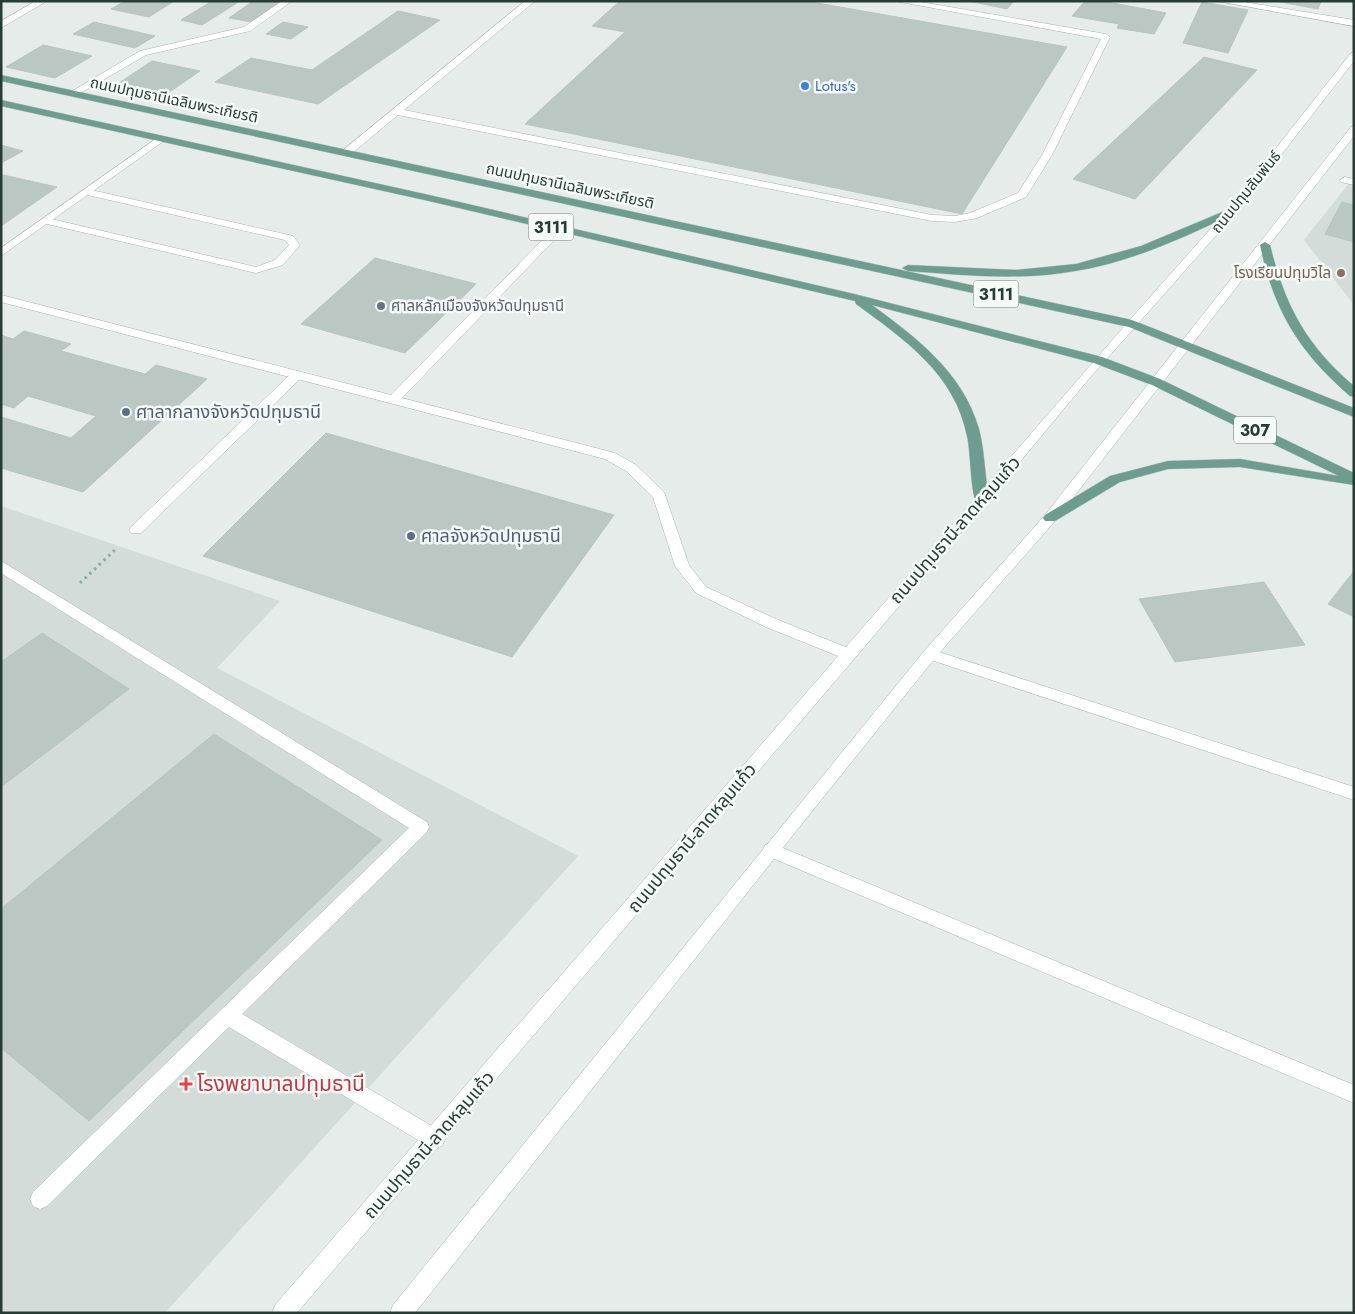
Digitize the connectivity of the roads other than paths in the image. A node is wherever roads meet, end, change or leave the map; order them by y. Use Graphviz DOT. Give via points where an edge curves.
graph roads {
  1 [pos="43,1"];
  2 [pos="288,1"];
  3 [pos="531,1"];
  4 [pos="899,1"];
  5 [pos="1220,1"];
  6 [pos="1354,23"];
  7 [pos="1,25"];
  8 [pos="1354,55"];
  9 [pos="1,78"];
  10 [pos="74,93"];
  11 [pos="1,102"];
  12 [pos="398,112"];
  13 [pos="1354,129"];
  14 [pos="164,138"];
  15 [pos="346,153"];
  16 [pos="86,192"];
  17 [pos="1232,211"];
  18 [pos="47,221"];
  19 [pos="559,229"];
  20 [pos="1265,245"];
  21 [pos="1,253"];
  22 [pos="861,265"];
  23 [pos="854,297"];
  24 [pos="1,298"];
  25 [pos="1132,324"];
  26 [pos="1186,344"];
  27 [pos="1098,360"];
  28 [pos="297,375"];
  29 [pos="1156,382"];
  30 [pos="1354,393"];
  31 [pos="393,400"];
  32 [pos="1354,413"];
  33 [pos="1354,478"];
  34 [pos="1354,482"];
  35 [pos="982,500"];
  36 [pos="1050,518"];
  37 [pos="136,530"];
  38 [pos="1,566"];
  39 [pos="848,654"];
  40 [pos="930,654"];
  41 [pos="1354,794"];
  42 [pos="771,850"];
  43 [pos="226,1015"];
  44 [pos="1354,1094"];
  45 [pos="436,1139"];
  46 [pos="40,1198"];
  47 [pos="283,1313"];
  48 [pos="401,1313"];
  1 -- 7 [label="street"];
  2 -- 10 [label="street" via="246,29 143,53"];
  3 -- 12 [label="street"];
  4 -- 12 [label="street" via="1106,37 1047,155 1022,195 973,216 932,218"];
  5 -- 6 [label="street"];
  8 -- 17 [label="street, ถนนปทุมสัมพันธ์"];
  9 -- 10 [label="main road, ถนนปทุมธานีเฉลิมพระเกียรติ / 3111"];
  10 -- 15 [label="main road, ถนนปทุมธานีเฉลิมพระเกียรติ / 3111"];
  11 -- 14 [label="main road, 3111"];
  12 -- 15 [label="street"];
  13 -- 20 [label="street"];
  14 -- 16 [label="street"];
  14 -- 19 [label="main road, 3111"];
  15 -- 22 [label="main road, ถนนปทุมธานีเฉลิมพระเกียรติ / 3111"];
  16 -- 18 [label="street"];
  16 -- 18 [label="street" via="289,238 295,245 288,257 274,268 256,270"];
  17 -- 22 [label="main road" via="1157,245 1054,271 1004,273"];
  17 -- 25 [label="street, ถนนปทุมสัมพันธ์"];
  18 -- 21 [label="street"];
  19 -- 23 [label="main road, 3111"];
  19 -- 31 [label="street"];
  20 -- 26 [label="street"];
  20 -- 30 [label="main road" via="1272,281 1287,315 1308,349"];
  22 -- 25 [label="main road, ถนนปทุมธานีเฉลิมพระเกียรติ / 3111"];
  23 -- 27 [label="main road, 3111"];
  23 -- 35 [label="main road" via="918,344 941,367 959,394 972,428"];
  24 -- 28 [label="street"];
  25 -- 26 [label="main road, ถนนปทุมธานีเฉลิมพระเกียรติ"];
  25 -- 27 [label="street, ถนนปทุมสัมพันธ์"];
  26 -- 29 [label="street"];
  26 -- 32 [label="main road, ถนนปทุมธานีเฉลิมพระเกียรติ"];
  27 -- 29 [label="main road"];
  27 -- 35 [label="street, ถนนปทุมธานี-ลาดหลุมแก้ว"];
  28 -- 31 [label="street"];
  28 -- 37 [label="street"];
  29 -- 33 [label="main road, 307"];
  29 -- 36 [label="street"];
  31 -- 39 [label="street" via="610,456 631,468 659,495 682,566 701,590"];
  34 -- 36 [label="main road" via="1240,462 1168,466 1115,479"];
  35 -- 39 [label="street, ถนนปทุมธานี-ลาดหลุมแก้ว"];
  36 -- 40 [label="street"];
  38 -- 43 [label="street" via="421,827"];
  39 -- 45 [label="street, ถนนปทุมธานี-ลาดหลุมแก้ว"];
  40 -- 41 [label="street"];
  40 -- 42 [label="street"];
  42 -- 44 [label="street"];
  42 -- 48 [label="street"];
  43 -- 45 [label="street"];
  43 -- 46 [label="street"];
  45 -- 47 [label="street, ถนนปทุมธานี-ลาดหลุมแก้ว"];
}
